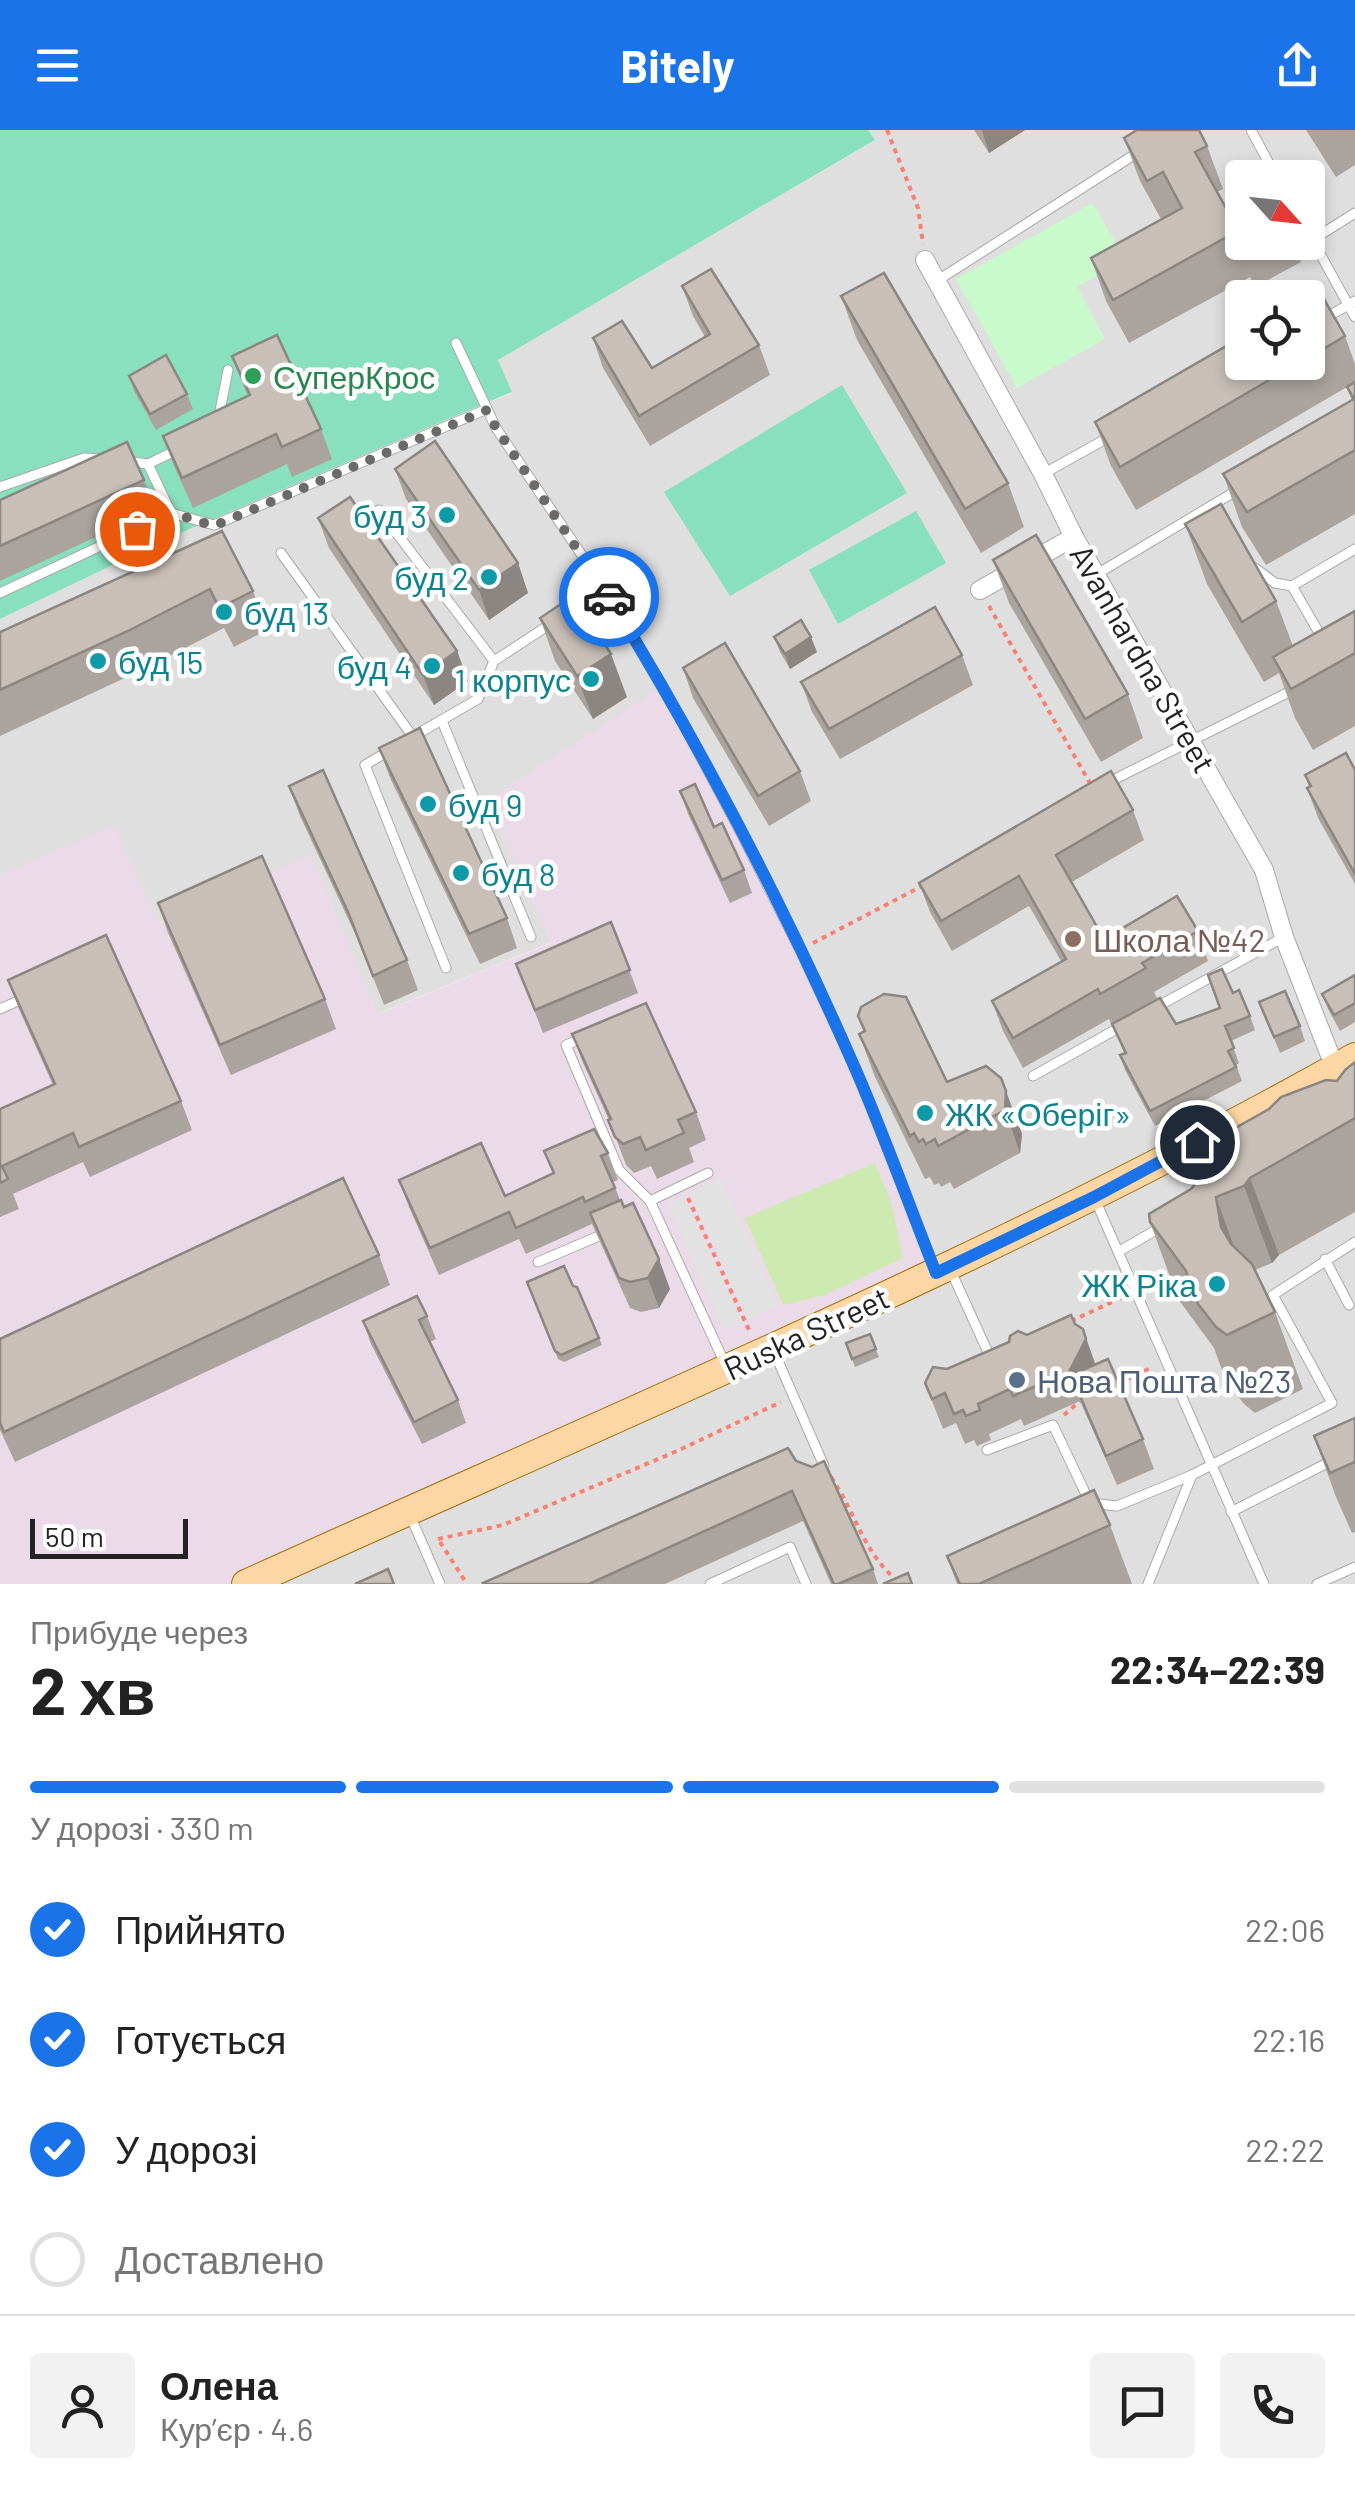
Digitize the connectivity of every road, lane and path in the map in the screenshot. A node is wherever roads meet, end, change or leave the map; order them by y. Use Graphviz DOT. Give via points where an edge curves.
graph roads {
  1 [pos="887,130"];
  2 [pos="1251,130"];
  3 [pos="1142,150"];
  4 [pos="1267,160"];
  5 [pos="1355,213"];
  6 [pos="1325,228"];
  7 [pos="924,260"];
  8 [pos="1325,260"];
  9 [pos="936,282"];
  10 [pos="1352,303"];
  11 [pos="1355,317"];
  12 [pos="1325,318"];
  13 [pos="456,344"];
  14 [pos="228,370"];
  15 [pos="487,410"];
  16 [pos="212,426"];
  17 [pos="1127,428"];
  18 [pos="189,444"];
  19 [pos="148,464"];
  20 [pos="1043,474"];
  21 [pos="1245,486"];
  22 [pos="0,487"];
  23 [pos="1214,504"];
  24 [pos="379,510"];
  25 [pos="172,513"];
  26 [pos="1222,518"];
  27 [pos="1074,537"];
  28 [pos="1355,548"];
  29 [pos="280,553"];
  30 [pos="1249,558"];
  31 [pos="1097,574"];
  32 [pos="1292,586"];
  33 [pos="604,588"];
  34 [pos="980,590"];
  35 [pos="0,593"];
  36 [pos="1331,654"];
  37 [pos="494,662"];
  38 [pos="1311,678"];
  39 [pos="442,720"];
  40 [pos="412,737"];
  41 [pos="1193,742"];
  42 [pos="1093,789"];
  43 [pos="931,881"];
  44 [pos="531,937"];
  45 [pos="1284,937"];
  46 [pos="800,950"];
  47 [pos="446,968"];
  48 [pos="34,994"];
  49 [pos="0,1009"];
  50 [pos="1150,1011"];
  51 [pos="1133,1020"];
  52 [pos="600,1032"];
  53 [pos="1345,1062"];
  54 [pos="1033,1076"];
  55 [pos="708,1173"];
  56 [pos="682,1185"];
  57 [pos="1094,1197"];
  58 [pos="652,1206"];
  59 [pos="638,1218"];
  60 [pos="1168,1224"];
  61 [pos="621,1226"];
  62 [pos="1355,1242"];
  63 [pos="1118,1252"];
  64 [pos="1325,1259"];
  65 [pos="538,1262"];
  66 [pos="942,1270"];
  67 [pos="1136,1291"];
  68 [pos="1349,1305"];
  69 [pos="1070,1322"];
  70 [pos="762,1340"];
  71 [pos="992,1360"];
  72 [pos="1168,1360"];
  73 [pos="727,1368"];
  74 [pos="1116,1384"];
  75 [pos="794,1396"];
  76 [pos="1080,1401"];
  77 [pos="1053,1424"];
  78 [pos="1355,1449"];
  79 [pos="986,1450"];
  80 [pos="1211,1464"];
  81 [pos="824,1466"];
  82 [pos="1192,1474"];
  83 [pos="408,1510"];
  84 [pos="1231,1512"];
  85 [pos="1355,1567"];
  86 [pos="246,1584"];
  87 [pos="440,1584"];
  88 [pos="467,1584"];
  89 [pos="710,1584"];
  90 [pos="806,1584"];
  91 [pos="900,1584"];
  92 [pos="1148,1584"];
  93 [pos="1264,1584"];
  94 [pos="1317,1584"];
  1 -- 7 [label="path" via="918,208"];
  2 -- 4 [label="lane"];
  3 -- 9 [label="lane"];
  5 -- 6 [label="lane"];
  7 -- 9 [label="street, Avanhardna Street"];
  8 -- 10 [label="lane"];
  9 -- 20 [label="street, Avanhardna Street"];
  10 -- 11 [label="lane"];
  10 -- 12 [label="lane"];
  13 -- 15 [label="lane"];
  14 -- 16 [label="lane" via="221,414"];
  15 -- 25 [label="lane" via="214,526"];
  15 -- 33 [label="lane"];
  17 -- 20 [label="lane"];
  18 -- 19 [label="lane"];
  19 -- 22 [label="lane" via="84,458"];
  19 -- 25 [label="lane"];
  20 -- 27 [label="street, Avanhardna Street"];
  21 -- 23 [label="lane"];
  23 -- 26 [label="lane"];
  23 -- 31 [label="lane"];
  24 -- 37 [label="lane"];
  25 -- 35 [label="lane"];
  27 -- 31 [label="street, Avanhardna Street"];
  27 -- 34 [label="street"];
  28 -- 32 [label="lane"];
  29 -- 40 [label="lane"];
  30 -- 32 [label="lane" via="1258,572"];
  31 -- 41 [label="street, Avanhardna Street"];
  32 -- 36 [label="lane"];
  33 -- 37 [label="lane"];
  33 -- 46 [label="lane" via="664,688"];
  34 -- 42 [label="path"];
  37 -- 39 [label="lane" via="478,699"];
  38 -- 41 [label="lane"];
  39 -- 40 [label="lane"];
  39 -- 44 [label="lane"];
  40 -- 47 [label="lane" via="365,765"];
  41 -- 42 [label="lane"];
  41 -- 45 [label="street, Avanhardna Street" via="1264,870"];
  43 -- 46 [label="path"];
  45 -- 50 [label="lane"];
  45 -- 53 [label="street, Avanhardna Street"];
  46 -- 66 [label="lane"];
  48 -- 49 [label="lane"];
  51 -- 54 [label="lane"];
  52 -- 58 [label="lane" via="566,1045 619,1170"];
  53 -- 57 [label="main road, Ruska Street"];
  55 -- 56 [label="lane"];
  56 -- 58 [label="lane"];
  56 -- 70 [label="path"];
  57 -- 63 [label="lane"];
  57 -- 66 [label="main road, Ruska Street"];
  58 -- 59 [label="lane"];
  58 -- 73 [label="lane"];
  60 -- 63 [label="lane"];
  61 -- 65 [label="lane"];
  62 -- 64 [label="lane"];
  63 -- 67 [label="lane"];
  64 -- 68 [label="lane"];
  64 -- 80 [label="lane" via="1274,1295 1332,1403"];
  66 -- 70 [label="main road, Ruska Street"];
  66 -- 71 [label="lane"];
  67 -- 69 [label="path"];
  67 -- 72 [label="lane"];
  70 -- 73 [label="main road, Ruska Street"];
  70 -- 75 [label="lane"];
  72 -- 74 [label="path"];
  72 -- 80 [label="lane"];
  73 -- 83 [label="main road, Ruska Street"];
  75 -- 81 [label="lane"];
  75 -- 88 [label="path" via="503,1525 438,1540"];
  76 -- 77 [label="path"];
  77 -- 79 [label="lane"];
  77 -- 82 [label="lane" via="1090,1502 1116,1506"];
  78 -- 84 [label="lane"];
  80 -- 82 [label="lane"];
  80 -- 84 [label="lane"];
  81 -- 91 [label="path" via="873,1556"];
  82 -- 92 [label="lane"];
  83 -- 86 [label="main road, Ruska Street"];
  83 -- 87 [label="lane"];
  84 -- 93 [label="lane"];
  85 -- 94 [label="lane"];
  89 -- 90 [label="lane" via="790,1547"];
}
